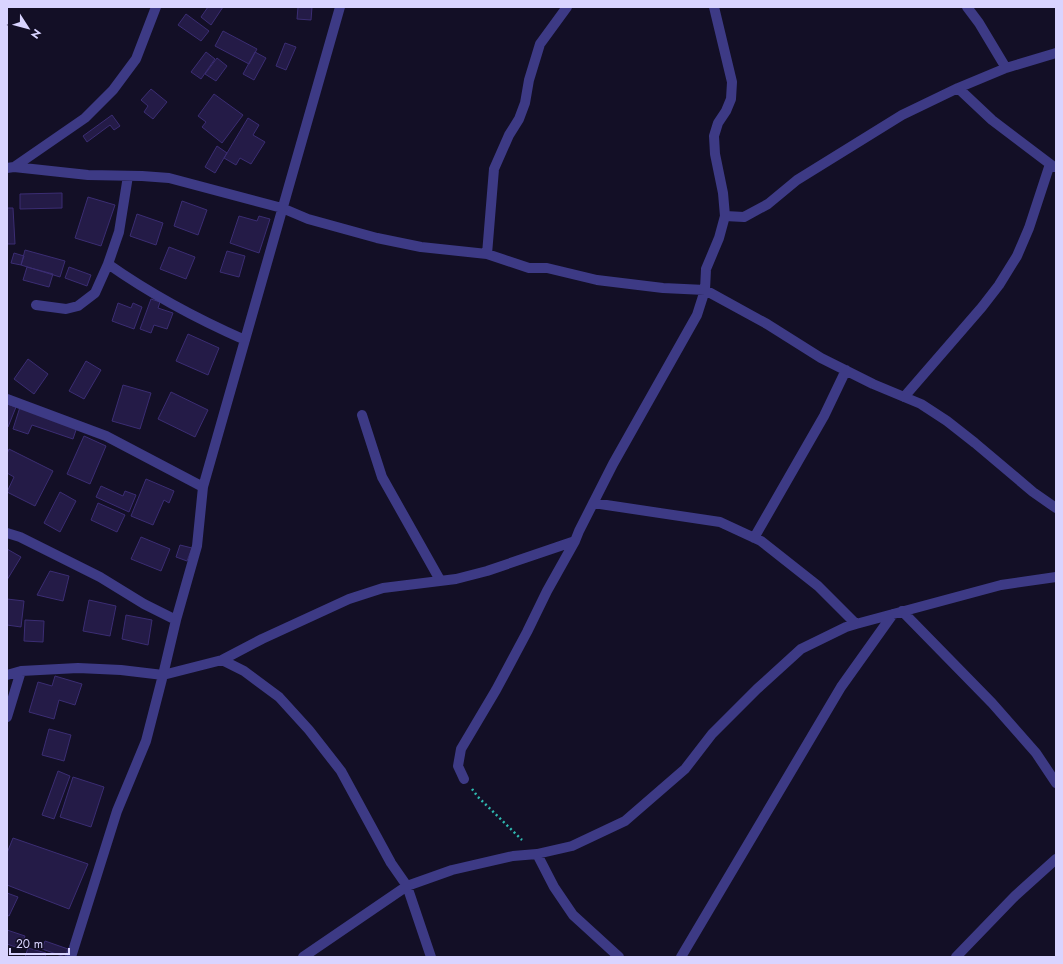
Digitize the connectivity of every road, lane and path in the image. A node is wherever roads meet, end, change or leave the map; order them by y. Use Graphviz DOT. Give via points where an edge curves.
graph roads {
  1 [pos="156,7"];
  2 [pos="340,7"];
  3 [pos="567,7"];
  4 [pos="714,7"];
  5 [pos="967,7"];
  6 [pos="1056,53"];
  7 [pos="1006,68"];
  8 [pos="958,88"];
  9 [pos="1053,166"];
  10 [pos="10,168"];
  11 [pos="128,176"];
  12 [pos="282,208"];
  13 [pos="726,216"];
  14 [pos="487,254"];
  15 [pos="108,264"];
  16 [pos="705,290"];
  17 [pos="36,304"];
  18 [pos="245,340"];
  19 [pos="846,370"];
  20 [pos="904,397"];
  21 [pos="7,399"];
  22 [pos="362,415"];
  23 [pos="203,487"];
  24 [pos="593,503"];
  25 [pos="1056,508"];
  26 [pos="7,533"];
  27 [pos="754,538"];
  28 [pos="575,542"];
  29 [pos="1056,577"];
  30 [pos="440,580"];
  31 [pos="898,613"];
  32 [pos="176,620"];
  33 [pos="856,624"];
  34 [pos="222,660"];
  35 [pos="21,671"];
  36 [pos="7,675"];
  37 [pos="163,675"];
  38 [pos="7,717"];
  39 [pos="464,779"];
  40 [pos="1056,783"];
  41 [pos="537,854"];
  42 [pos="1056,859"];
  43 [pos="407,886"];
  44 [pos="71,957"];
  45 [pos="303,957"];
  46 [pos="431,957"];
  47 [pos="619,957"];
  48 [pos="680,957"];
  49 [pos="956,957"];
  1 -- 10 [label="street" via="136,59 113,90 85,118"];
  2 -- 12 [label="street"];
  3 -- 14 [label="street" via="540,44 520,119 509,135 494,169"];
  4 -- 13 [label="street" via="732,82 731,99 714,136"];
  5 -- 7 [label="street"];
  6 -- 7 [label="street"];
  7 -- 8 [label="street"];
  8 -- 9 [label="street" via="992,120"];
  8 -- 13 [label="street" via="902,115 864,138 797,180 768,204 744,217"];
  9 -- 20 [label="street" via="1017,256 999,285"];
  10 -- 11 [label="street"];
  11 -- 12 [label="street" via="169,178"];
  11 -- 15 [label="street" via="118,232"];
  12 -- 14 [label="street" via="308,219 377,238 421,247"];
  12 -- 18 [label="street"];
  13 -- 16 [label="street" via="706,269"];
  14 -- 16 [label="street" via="529,268 547,268 597,280"];
  15 -- 17 [label="street" via="95,293 78,306 66,309"];
  15 -- 18 [label="street" via="169,303"];
  16 -- 19 [label="street"];
  16 -- 24 [label="street" via="697,315"];
  18 -- 23 [label="street"];
  19 -- 20 [label="street"];
  19 -- 27 [label="street" via="824,416"];
  20 -- 25 [label="street" via="922,404 947,421"];
  21 -- 23 [label="street" via="106,436"];
  22 -- 30 [label="street" via="382,477"];
  23 -- 32 [label="street" via="197,546"];
  24 -- 27 [label="street" via="720,522"];
  24 -- 28 [label="street"];
  26 -- 32 [label="street" via="100,577"];
  27 -- 33 [label="street" via="818,586"];
  28 -- 30 [label="street" via="487,571 456,579"];
  28 -- 39 [label="street" via="546,590 496,690 461,749 458,766"];
  29 -- 31 [label="street" via="1001,584"];
  30 -- 34 [label="street" via="383,588 348,599"];
  31 -- 33 [label="street"];
  31 -- 40 [label="street" via="992,703 1036,753"];
  31 -- 48 [label="street" via="841,687"];
  32 -- 37 [label="street"];
  33 -- 41 [label="street" via="801,649 712,734 685,769 625,821 572,846"];
  34 -- 37 [label="street"];
  34 -- 43 [label="street" via="244,671 279,697 309,730 341,771"];
  35 -- 36 [label="street"];
  35 -- 37 [label="street" via="78,668"];
  35 -- 38 [label="street"];
  37 -- 44 [label="street" via="146,741 117,811"];
  39 -- 41 [label="path" via="478,797"];
  41 -- 43 [label="street" via="514,856 460,868"];
  41 -- 47 [label="street" via="554,887 573,915"];
  42 -- 49 [label="street" via="1015,896"];
  43 -- 45 [label="street"];
  43 -- 46 [label="street"];
}
